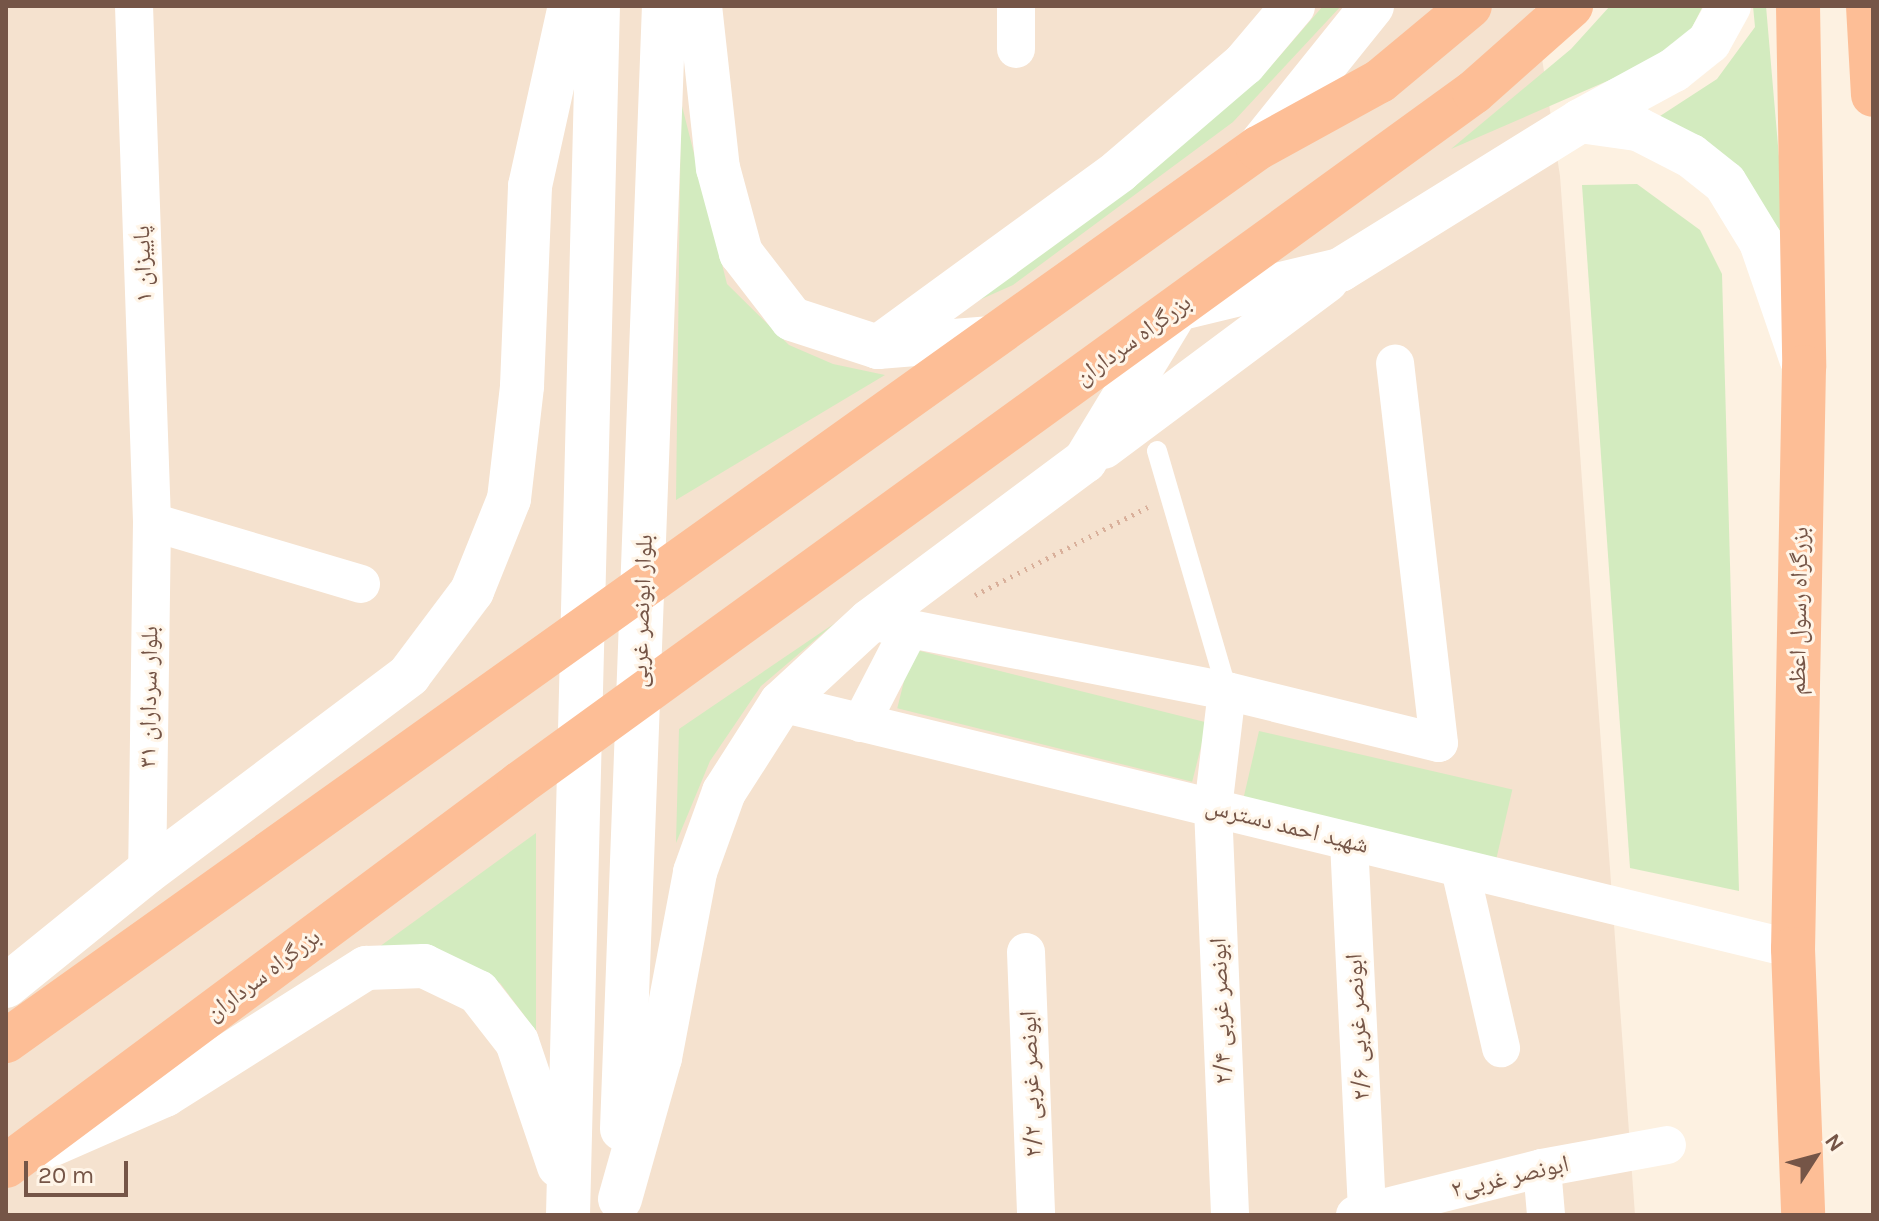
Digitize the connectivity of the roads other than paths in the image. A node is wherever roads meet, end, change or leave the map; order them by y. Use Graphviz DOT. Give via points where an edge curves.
graph roads {
  1 [pos="134,6"];
  2 [pos="570,6"];
  3 [pos="598,6"];
  4 [pos="664,6"];
  5 [pos="700,6"];
  6 [pos="1016,6"];
  7 [pos="1293,6"];
  8 [pos="1372,6"];
  9 [pos="1470,6"];
  10 [pos="1571,6"];
  11 [pos="1729,6"];
  12 [pos="1798,6"];
  13 [pos="1868,6"];
  14 [pos="1016,49"];
  15 [pos="1873,95"];
  16 [pos="1580,121"];
  17 [pos="1258,148"];
  18 [pos="1340,270"];
  19 [pos="1177,309"];
  20 [pos="989,338"];
  21 [pos="878,347"];
  22 [pos="1395,364"];
  23 [pos="1804,367"];
  24 [pos="1157,451"];
  25 [pos="1085,461"];
  26 [pos="152,522"];
  27 [pos="361,584"];
  28 [pos="890,624"];
  29 [pos="1227,691"];
  30 [pos="781,703"];
  31 [pos="861,723"];
  32 [pos="1213,808"];
  33 [pos="1349,842"];
  34 [pos="1460,869"];
  35 [pos="147,872"];
  36 [pos="1793,949"];
  37 [pos="1026,952"];
  38 [pos="6,986"];
  39 [pos="6,1041"];
  40 [pos="1501,1048"];
  41 [pos="1667,1145"];
  42 [pos="10,1163"];
  43 [pos="1542,1168"];
  44 [pos="569,1205"];
  45 [pos="619,1207"];
  46 [pos="1361,1213"];
  47 [pos="1036,1215"];
  48 [pos="1230,1215"];
  49 [pos="1546,1215"];
  50 [pos="1803,1215"];
  1 -- 26 [label="street, پاییزان ۱"];
  2 -- 35 [label="main road" via="530,186 522,386 509,499 472,591 409,675"];
  3 -- 44 [label="main road"];
  4 -- 45 [label="main road, بلوار ابونصر غربی"];
  5 -- 21 [label="main road" via="718,168 741,253 792,319"];
  6 -- 14 [label="street"];
  7 -- 21 [label="main road" via="1244,64 1119,171"];
  8 -- 17 [label="main road"];
  9 -- 17 [label="highway" via="1380,81"];
  10 -- 19 [label="highway, بزرگراه سرداران" via="1474,92"];
  11 -- 16 [label="main road" via="1709,42 1674,70"];
  12 -- 23 [label="highway, بزرگراه رسول اعظم"];
  13 -- 15 [label="highway"];
  16 -- 18 [label="main road"];
  16 -- 23 [label="main road" via="1638,129 1691,156 1725,183 1761,242"];
  17 -- 20 [label="highway"];
  18 -- 19 [label="main road"];
  18 -- 25 [label="main road"];
  19 -- 25 [label="main road"];
  19 -- 42 [label="highway, بزرگراه سرداران" via="519,784"];
  20 -- 21 [label="main road"];
  20 -- 39 [label="highway"];
  22 -- 29 [label="street" via="1439,743"];
  23 -- 36 [label="highway, بزرگراه رسول اعظم"];
  24 -- 29 [label="lane"];
  25 -- 28 [label="main road"];
  26 -- 27 [label="street"];
  26 -- 35 [label="street, بلوار سرداران ۳۱"];
  28 -- 29 [label="street"];
  28 -- 30 [label="main road"];
  28 -- 31 [label="street"];
  29 -- 32 [label="street, ابونصر غربی ۲/۴"];
  30 -- 31 [label="street, شهید احمد دسترس"];
  30 -- 45 [label="main road" via="724,792 695,872 660,1058"];
  31 -- 32 [label="street, شهید احمد دسترس"];
  32 -- 33 [label="street, شهید احمد دسترس"];
  32 -- 48 [label="street, ابونصر غربی ۲/۴"];
  33 -- 34 [label="street, شهید احمد دسترس"];
  33 -- 46 [label="street, ابونصر غربی ۲/۶"];
  34 -- 36 [label="street, شهید احمد دسترس"];
  34 -- 40 [label="street"];
  35 -- 38 [label="main road"];
  36 -- 50 [label="highway, بزرگراه رسول اعظم"];
  37 -- 47 [label="street, ابونصر غربی ۲/۲"];
  41 -- 43 [label="street, ۲ابونصر غربی"];
  42 -- 44 [label="main road" via="165,1095 366,968 424,966 478,992 517,1042"];
  43 -- 46 [label="street, ۲ابونصر غربی"];
  43 -- 49 [label="street"];
}
